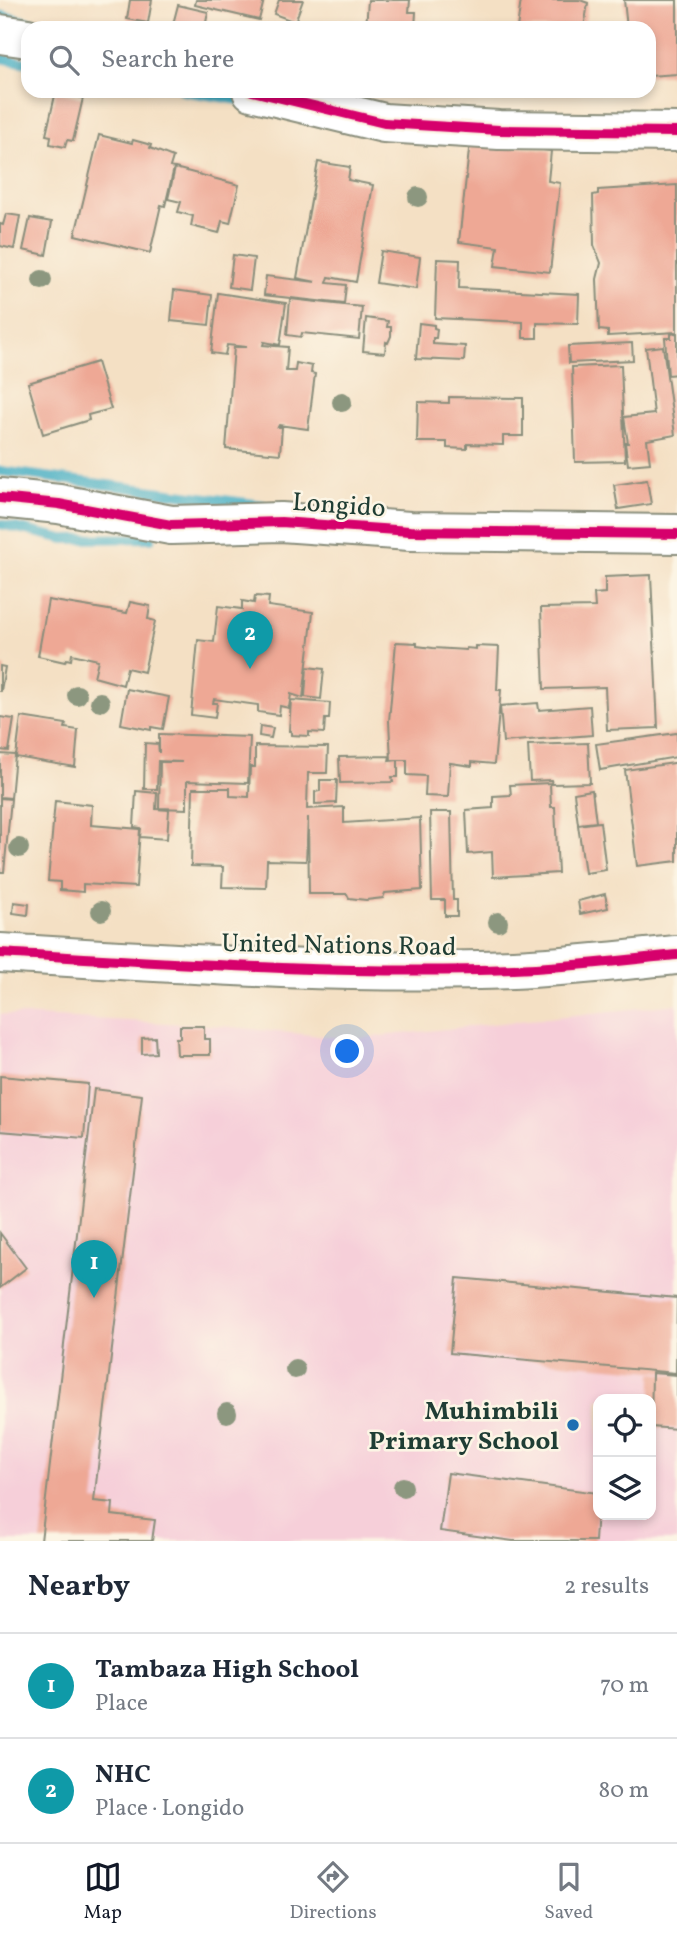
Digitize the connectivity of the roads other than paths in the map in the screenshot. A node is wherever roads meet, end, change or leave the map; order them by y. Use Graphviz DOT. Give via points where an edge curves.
graph roads {
  1 [pos="0,34"];
  2 [pos="21,37"];
  3 [pos="282,98"];
  4 [pos="677,132"];
  5 [pos="0,498"];
  6 [pos="677,534"];
  7 [pos="0,953"];
  8 [pos="677,955"];
  1 -- 2 [label="street"];
  3 -- 4 [label="street" via="384,122 499,130"];
  5 -- 6 [label="street, Longido" via="171,525 281,523 410,531"];
  7 -- 8 [label="street, United Nations Road" via="351,969 514,968"];
}
